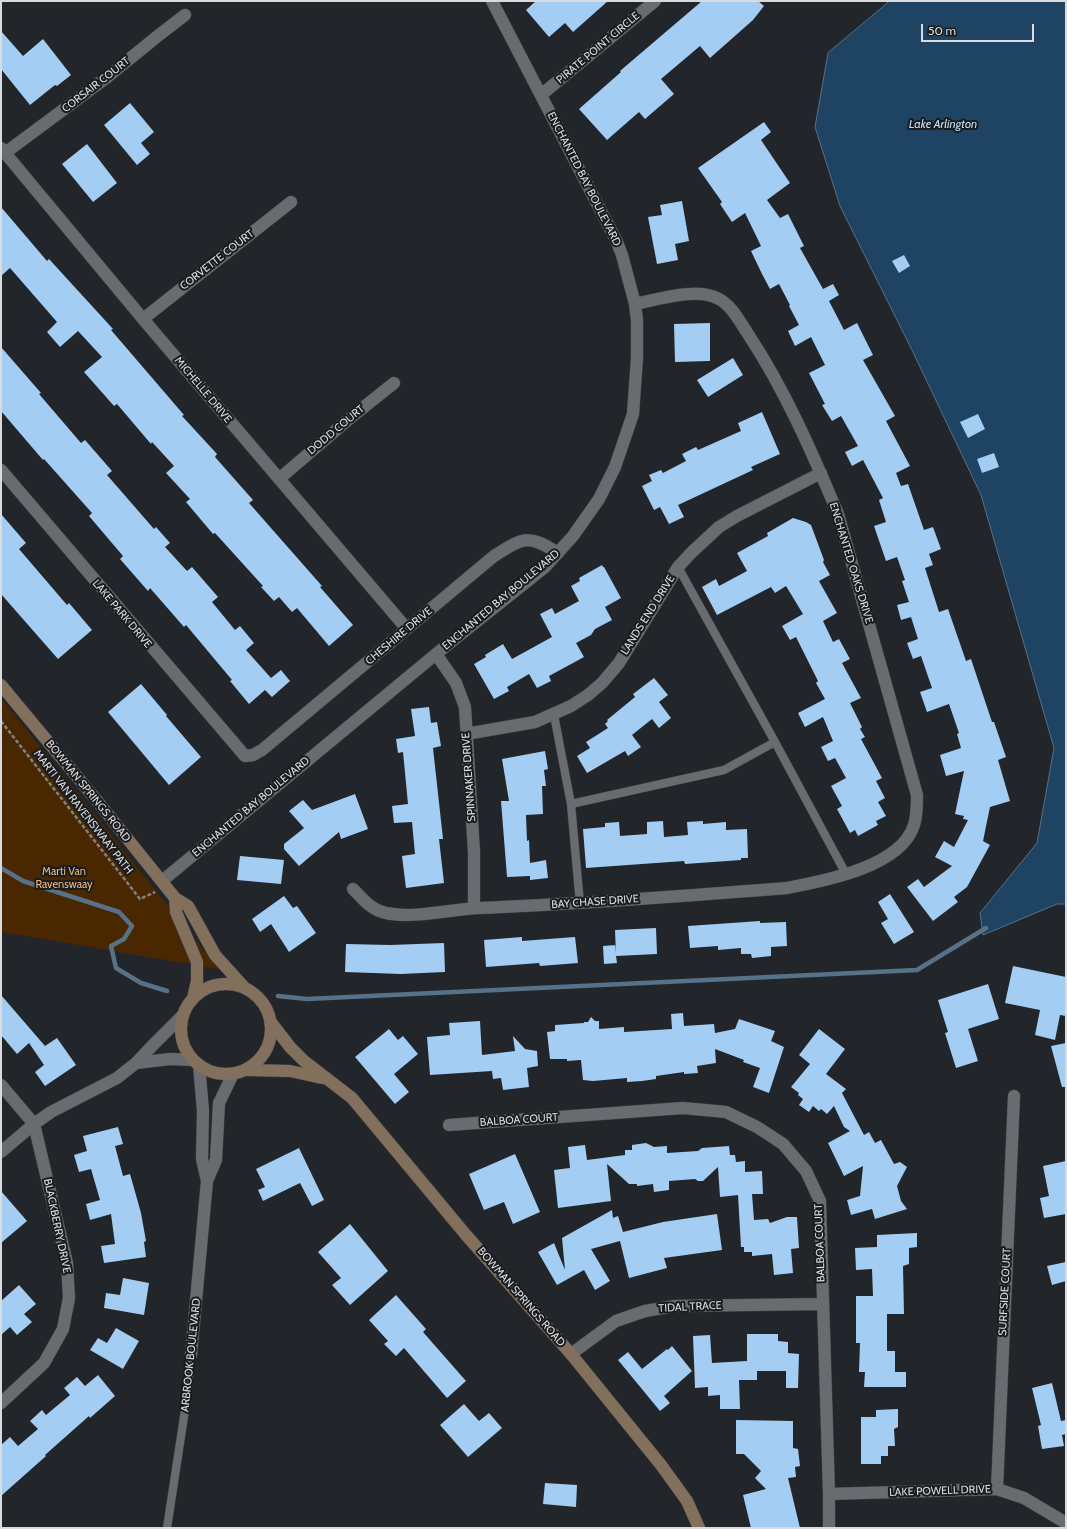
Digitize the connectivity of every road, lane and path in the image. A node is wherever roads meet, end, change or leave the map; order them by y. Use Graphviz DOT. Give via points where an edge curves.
graph roads {
  1 [pos="492,1"];
  2 [pos="655,1"];
  3 [pos="185,15"];
  4 [pos="542,96"];
  5 [pos="3,151"];
  6 [pos="291,202"];
  7 [pos="635,304"];
  8 [pos="143,319"];
  9 [pos="394,383"];
  10 [pos="1,470"];
  11 [pos="821,473"];
  12 [pos="279,479"];
  13 [pos="558,553"];
  14 [pos="678,567"];
  15 [pos="407,629"];
  16 [pos="436,654"];
  17 [pos="1,685"];
  18 [pos="554,715"];
  19 [pos="1,721"];
  20 [pos="466,734"];
  21 [pos="775,742"];
  22 [pos="245,756"];
  23 [pos="571,804"];
  24 [pos="846,874"];
  25 [pos="159,886"];
  26 [pos="353,888"];
  27 [pos="175,898"];
  28 [pos="580,904"];
  29 [pos="474,908"];
  30 [pos="244,987"];
  31 [pos="193,998"];
  32 [pos="182,1016"];
  33 [pos="270,1020"];
  34 [pos="136,1063"];
  35 [pos="195,1063"];
  36 [pos="247,1070"];
  37 [pos="233,1074"];
  38 [pos="327,1079"];
  39 [pos="1,1086"];
  40 [pos="1014,1096"];
  41 [pos="34,1124"];
  42 [pos="450,1125"];
  43 [pos="1,1152"];
  44 [pos="207,1181"];
  45 [pos="822,1304"];
  46 [pos="571,1354"];
  47 [pos="191,1355"];
  48 [pos="1,1404"];
  49 [pos="997,1489"];
  50 [pos="829,1494"];
  51 [pos="1066,1523"];
  52 [pos="167,1528"];
  53 [pos="698,1528"];
  54 [pos="829,1528"];
  1 -- 4 [label="street, ENCHANTED BAY BOULEVARD"];
  2 -- 4 [label="street, PIRATE POINT CIRCLE"];
  3 -- 5 [label="street, CORSAIR COURT" via="106,78"];
  4 -- 7 [label="street, ENCHANTED BAY BOULEVARD" via="617,242"];
  5 -- 8 [label="street, MICHELLE DRIVE"];
  6 -- 8 [label="street, CORVETTE COURT"];
  7 -- 11 [label="street, ENCHANTED OAKS DRIVE" via="697,293 719,299 728,306 768,364"];
  7 -- 13 [label="street, ENCHANTED BAY BOULEVARD" via="637,358 632,414 615,467 599,499"];
  8 -- 12 [label="street, MICHELLE DRIVE"];
  9 -- 12 [label="street, DODD COURT"];
  10 -- 22 [label="street, LAKE PARK DRIVE"];
  11 -- 14 [label="street, LANDS END DRIVE" via="719,527"];
  11 -- 24 [label="street, ENCHANTED OAKS DRIVE" via="838,514 917,795 914,826 904,842 882,860"];
  12 -- 15 [label="street, MICHELLE DRIVE"];
  13 -- 15 [label="street, CHESHIRE DRIVE" via="542,543 526,539 511,545 494,556"];
  13 -- 16 [label="street, ENCHANTED BAY BOULEVARD" via="545,567"];
  14 -- 18 [label="street, LANDS END DRIVE" via="619,663 588,695"];
  14 -- 21 [label="lane"];
  15 -- 22 [label="street, CHESHIRE DRIVE" via="262,750"];
  16 -- 20 [label="street, SPINNAKER DRIVE" via="456,683 465,707"];
  16 -- 25 [label="street, ENCHANTED BAY BOULEVARD"];
  17 -- 25 [label="street, BOWMAN SPRINGS ROAD"];
  18 -- 20 [label="street, LANDS END DRIVE" via="535,722"];
  18 -- 23 [label="lane"];
  19 -- 25 [label="path, MARTI VAN RAVENSWAAY PATH" via="140,899"];
  20 -- 29 [label="street, SPINNAKER DRIVE" via="474,852"];
  21 -- 23 [label="lane" via="724,770"];
  21 -- 24 [label="lane"];
  23 -- 28 [label="lane"];
  24 -- 28 [label="street, BAY CHASE DRIVE" via="787,888"];
  25 -- 27 [label="street, BOWMAN SPRINGS ROAD"];
  26 -- 29 [label="street, BAY CHASE DRIVE" via="367,904 387,913 409,914"];
  27 -- 30 [label="street, BOWMAN SPRINGS ROAD" via="188,906 215,955"];
  27 -- 31 [label="street, BOWMAN SPRINGS ROAD" via="176,912 197,962"];
  28 -- 29 [label="street, BAY CHASE DRIVE"];
  30 -- 31 [label="street" via="230,984 215,985 200,991"];
  30 -- 33 [label="street" via="256,995 266,1007"];
  31 -- 32 [label="street"];
  32 -- 34 [label="street"];
  32 -- 35 [label="street" via="180,1032 183,1047"];
  33 -- 36 [label="street" via="271,1035 267,1049"];
  33 -- 38 [label="street, BOWMAN SPRINGS ROAD" via="290,1047"];
  34 -- 35 [label="street" via="170,1059"];
  34 -- 41 [label="street" via="117,1078 51,1112"];
  35 -- 37 [label="street" via="204,1070 218,1074"];
  35 -- 44 [label="street, ARBROOK BOULEVARD" via="203,1111 202,1159"];
  36 -- 37 [label="street"];
  36 -- 38 [label="street, BOWMAN SPRINGS ROAD" via="290,1071"];
  37 -- 44 [label="street, ARBROOK BOULEVARD" via="219,1103 216,1160"];
  38 -- 46 [label="street, BOWMAN SPRINGS ROAD" via="352,1098 466,1235"];
  39 -- 41 [label="street, BLACKBERRY DRIVE"];
  40 -- 49 [label="street, SURFSIDE COURT"];
  41 -- 43 [label="street"];
  41 -- 48 [label="street, BLACKBERRY DRIVE" via="67,1263 69,1298 63,1329 44,1363"];
  42 -- 45 [label="street, BALBOA COURT" via="683,1108 726,1112 757,1127 783,1144 806,1171 820,1201"];
  44 -- 47 [label="street, ARBROOK BOULEVARD"];
  45 -- 46 [label="street, TIDAL TRACE" via="675,1306 646,1310 616,1321"];
  45 -- 50 [label="street, BALBOA COURT"];
  46 -- 53 [label="street, BOWMAN SPRINGS ROAD" via="683,1495"];
  47 -- 52 [label="lane, ARBROOK BOULEVARD"];
  49 -- 50 [label="street, LAKE POWELL DRIVE"];
  49 -- 51 [label="street, LAKE POWELL DRIVE" via="1024,1498"];
  50 -- 54 [label="street, BALBOA COURT"];
}
